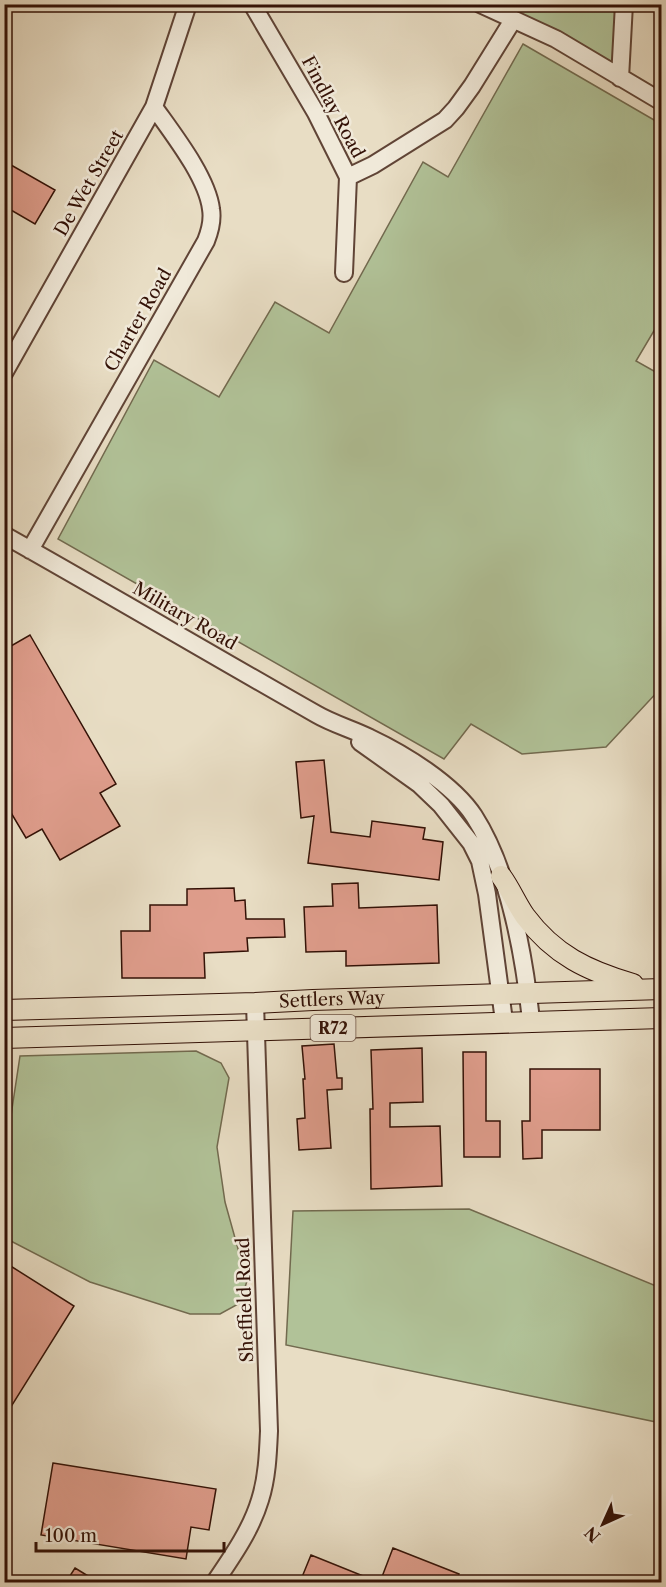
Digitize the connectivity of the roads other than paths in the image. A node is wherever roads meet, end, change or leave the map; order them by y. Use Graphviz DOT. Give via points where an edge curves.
graph roads {
  1 [pos="188,4"];
  2 [pos="252,4"];
  3 [pos="480,4"];
  4 [pos="624,4"];
  5 [pos="513,20"];
  6 [pos="620,78"];
  7 [pos="662,102"];
  8 [pos="154,108"];
  9 [pos="348,177"];
  10 [pos="344,273"];
  11 [pos="4,373"];
  12 [pos="4,535"];
  13 [pos="30,550"];
  14 [pos="346,729"];
  15 [pos="501,876"];
  16 [pos="656,989"];
  17 [pos="528,993"];
  18 [pos="501,994"];
  19 [pos="255,1004"];
  20 [pos="4,1010"];
  21 [pos="662,1017"];
  22 [pos="531,1020"];
  23 [pos="504,1021"];
  24 [pos="256,1031"];
  25 [pos="4,1038"];
  26 [pos="215,1582"];
  1 -- 8 [label="street, De Wet Street"];
  2 -- 9 [label="street, Findlay Road" via="316,113"];
  3 -- 5 [label="street"];
  4 -- 6 [label="street"];
  5 -- 6 [label="street" via="556,39"];
  5 -- 9 [label="street" via="472,86 445,120"];
  6 -- 7 [label="street"];
  8 -- 11 [label="street, De Wet Street"];
  8 -- 13 [label="street, Charter Road" via="182,146 207,194 210,230"];
  9 -- 10 [label="street, Findlay Road"];
  12 -- 13 [label="street, Military Road"];
  13 -- 14 [label="street, Military Road"];
  14 -- 15 [label="street, Military Road" via="419,765 450,790 473,815 490,844"];
  14 -- 18 [label="street, Military Road" via="419,784 471,843 488,894"];
  15 -- 16 [label="main road" via="524,914 566,955 591,970"];
  15 -- 17 [label="street, Military Road" via="515,918"];
  16 -- 17 [label="main road, Settlers Way / R72"];
  17 -- 18 [label="main road, Settlers Way / R72"];
  17 -- 22 [label="street, Military Road"];
  18 -- 19 [label="main road, Settlers Way / R72"];
  18 -- 23 [label="street, Military Road"];
  19 -- 20 [label="main road, Settlers Way / R72"];
  19 -- 24 [label="street, Sheffield Road"];
  21 -- 22 [label="main road, Settlers Way / R72"];
  22 -- 23 [label="main road, Settlers Way / R72"];
  23 -- 24 [label="main road, Settlers Way / R72"];
  24 -- 25 [label="main road, Settlers Way / R72"];
  24 -- 26 [label="street, Sheffield Road" via="268,1453 258,1508"];
}
